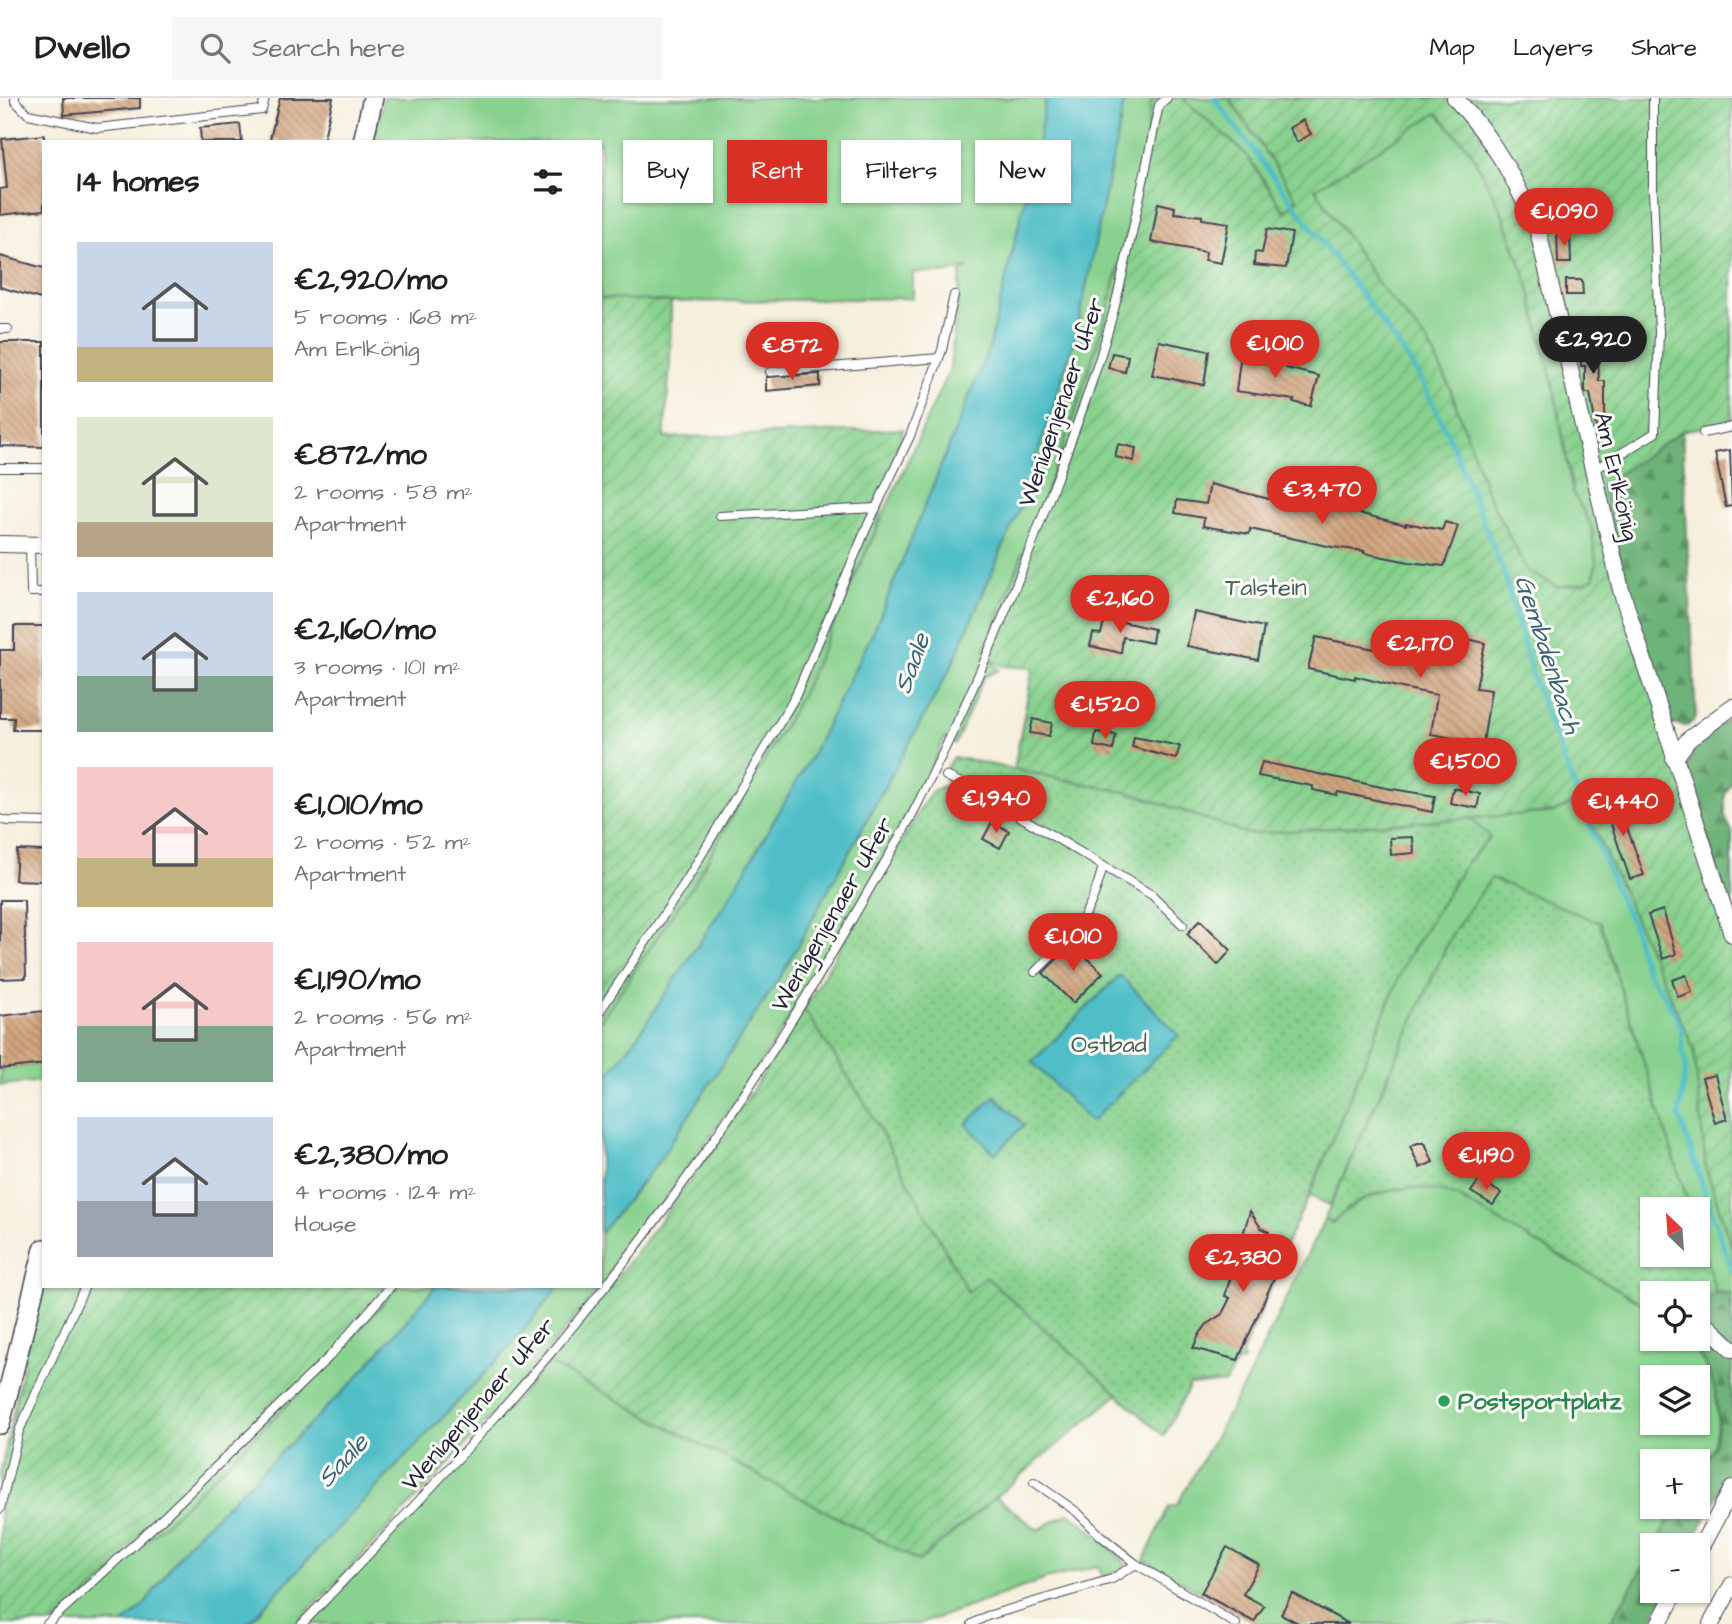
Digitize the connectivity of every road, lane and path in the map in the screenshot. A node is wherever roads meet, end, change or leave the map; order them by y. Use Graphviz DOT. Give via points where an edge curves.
graph roads {
  1 [pos="15,98"];
  2 [pos="265,98"];
  3 [pos="373,98"];
  4 [pos="1167,98"];
  5 [pos="1455,98"];
  6 [pos="1653,98"];
  7 [pos="363,140"];
  8 [pos="954,295"];
  9 [pos="939,358"];
  10 [pos="770,372"];
  11 [pos="1732,427"];
  12 [pos="1703,433"];
  13 [pos="0,468"];
  14 [pos="42,468"];
  15 [pos="1592,471"];
  16 [pos="876,508"];
  17 [pos="720,516"];
  18 [pos="0,544"];
  19 [pos="37,545"];
  20 [pos="42,592"];
  21 [pos="1732,707"];
  22 [pos="1674,759"];
  23 [pos="946,776"];
  24 [pos="0,819"];
  25 [pos="42,822"];
  26 [pos="1103,866"];
  27 [pos="1184,925"];
  28 [pos="1732,934"];
  29 [pos="1035,972"];
  30 [pos="602,1009"];
  31 [pos="42,1257"];
  32 [pos="84,1288"];
  33 [pos="389,1288"];
  34 [pos="1710,1328"];
  35 [pos="1732,1349"];
  36 [pos="0,1424"];
  37 [pos="1034,1482"];
  38 [pos="1732,1489"];
  39 [pos="0,1509"];
  40 [pos="1708,1533"];
  41 [pos="1136,1564"];
  42 [pos="1732,1585"];
  43 [pos="1669,1603"];
  44 [pos="47,1624"];
  45 [pos="302,1624"];
  46 [pos="972,1624"];
  47 [pos="1236,1624"];
  48 [pos="1658,1624"];
  49 [pos="1711,1624"];
  1 -- 2 [label="lane" via="28,114 97,128 262,110"];
  3 -- 7 [label="street"];
  4 -- 45 [label="lane, Wenigenjenaer Ufer" via="1158,105 1112,317 1083,409 995,638 917,806 791,1023 659,1216 516,1394"];
  5 -- 15 [label="street, Am Erlkönig" via="1494,144 1538,230"];
  6 -- 15 [label="lane" via="1659,332 1656,433"];
  8 -- 9 [label="lane"];
  9 -- 10 [label="lane"];
  9 -- 16 [label="lane"];
  11 -- 12 [label="lane"];
  13 -- 14 [label="lane"];
  15 -- 22 [label="street, Am Erlkönig" via="1621,590"];
  16 -- 17 [label="lane"];
  16 -- 30 [label="lane" via="794,697 686,881"];
  18 -- 19 [label="street"];
  19 -- 20 [label="lane" via="31,592"];
  21 -- 22 [label="street" via="1688,740"];
  22 -- 28 [label="street, Am Erlkönig"];
  23 -- 26 [label="lane"];
  24 -- 25 [label="lane"];
  26 -- 27 [label="lane" via="1152,895"];
  26 -- 29 [label="lane" via="1095,898 1074,934"];
  31 -- 36 [label="street"];
  32 -- 39 [label="lane" via="19,1431"];
  33 -- 44 [label="lane" via="330,1356"];
  34 -- 35 [label="street"];
  37 -- 41 [label="lane" via="1077,1512"];
  38 -- 40 [label="street"];
  41 -- 46 [label="lane" via="1112,1579"];
  41 -- 47 [label="lane"];
  42 -- 49 [label="street"];
  43 -- 48 [label="street"];
}
